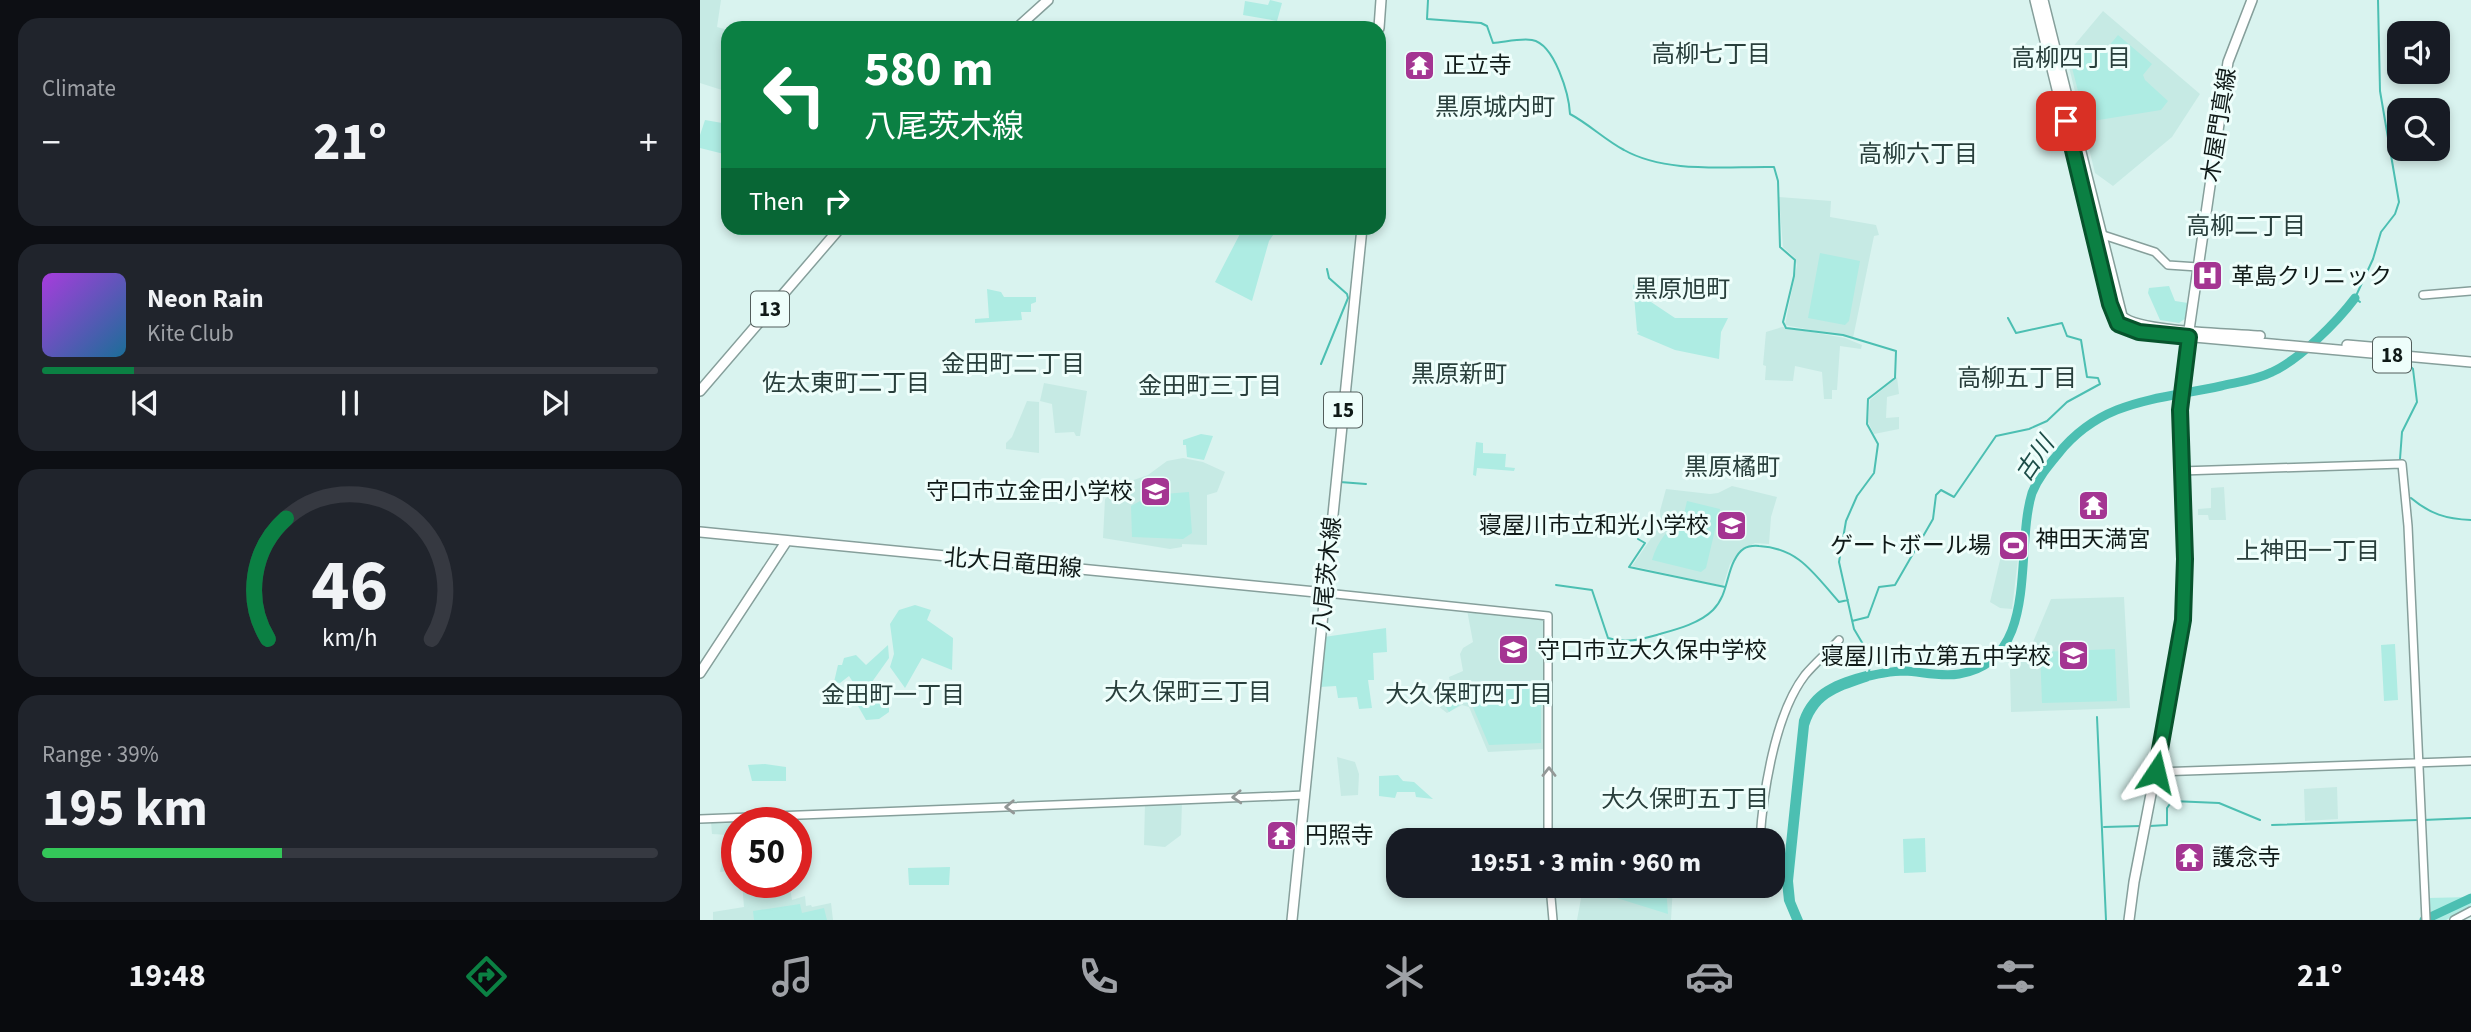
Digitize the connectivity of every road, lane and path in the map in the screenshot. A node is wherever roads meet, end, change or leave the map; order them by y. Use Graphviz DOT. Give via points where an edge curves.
graph roads {
  1 [pos="1048,0"];
  2 [pos="1381,0"];
  3 [pos="2035,0"];
  4 [pos="2043,0"];
  5 [pos="2252,0"];
  6 [pos="1025,21"];
  7 [pos="1380,21"];
  8 [pos="2097,233"];
  9 [pos="834,235"];
  10 [pos="1361,235"];
  11 [pos="2198,267"];
  12 [pos="2471,291"];
  13 [pos="2423,295"];
  14 [pos="2189,333"];
  15 [pos="2316,345"];
  16 [pos="2471,357"];
  17 [pos="2471,362"];
  18 [pos="700,391"];
  19 [pos="2181,471"];
  20 [pos="700,532"];
  21 [pos="786,542"];
  22 [pos="1326,593"];
  23 [pos="1839,640"];
  24 [pos="700,673"];
  25 [pos="2471,761"];
  26 [pos="2419,762"];
  27 [pos="2156,772"];
  28 [pos="1306,795"];
  29 [pos="700,819"];
  30 [pos="1548,828"];
  31 [pos="1761,828"];
  32 [pos="1551,898"];
  33 [pos="2471,911"];
  34 [pos="1292,920"];
  35 [pos="1553,920"];
  36 [pos="2129,920"];
  37 [pos="2426,920"];
  38 [pos="2454,920"];
  1 -- 6 [label="main road"];
  2 -- 7 [label="main road"];
  3 -- 8 [label="main road"];
  4 -- 8 [label="main road"];
  5 -- 11 [label="main road, 木屋門真線" via="2228,62"];
  8 -- 11 [label="street" via="2155,252 2168,265"];
  8 -- 14 [label="main road" via="2118,324 2139,332"];
  9 -- 18 [label="main road, 13"];
  10 -- 22 [label="main road, 八尾茨木線 / 15"];
  11 -- 14 [label="main road, 木屋門真線"];
  12 -- 13 [label="street"];
  14 -- 15 [label="main road, 18"];
  14 -- 19 [label="main road, 木屋門真線" via="2181,394"];
  15 -- 16 [label="main road, 18"];
  15 -- 17 [label="main road, 18"];
  19 -- 26 [label="street" via="2402,464"];
  19 -- 27 [label="main road, 木屋門真線" via="2183,620"];
  20 -- 21 [label="main road, 北大日竜田線"];
  21 -- 22 [label="main road, 北大日竜田線"];
  21 -- 24 [label="main road"];
  22 -- 28 [label="main road, 八尾茨木線 / 15"];
  30 -- 22 [label="street, one-way" via="1546,614"];
  23 -- 31 [label="street" via="1805,675 1786,712 1765,784"];
  25 -- 26 [label="street"];
  26 -- 27 [label="street"];
  26 -- 37 [label="street"];
  27 -- 36 [label="main road, 木屋門真線"];
  28 -- 29 [label="street, one-way"];
  28 -- 34 [label="main road, 八尾茨木線 / 15"];
  32 -- 35 [label="street"];
  33 -- 38 [label="street"];
}
